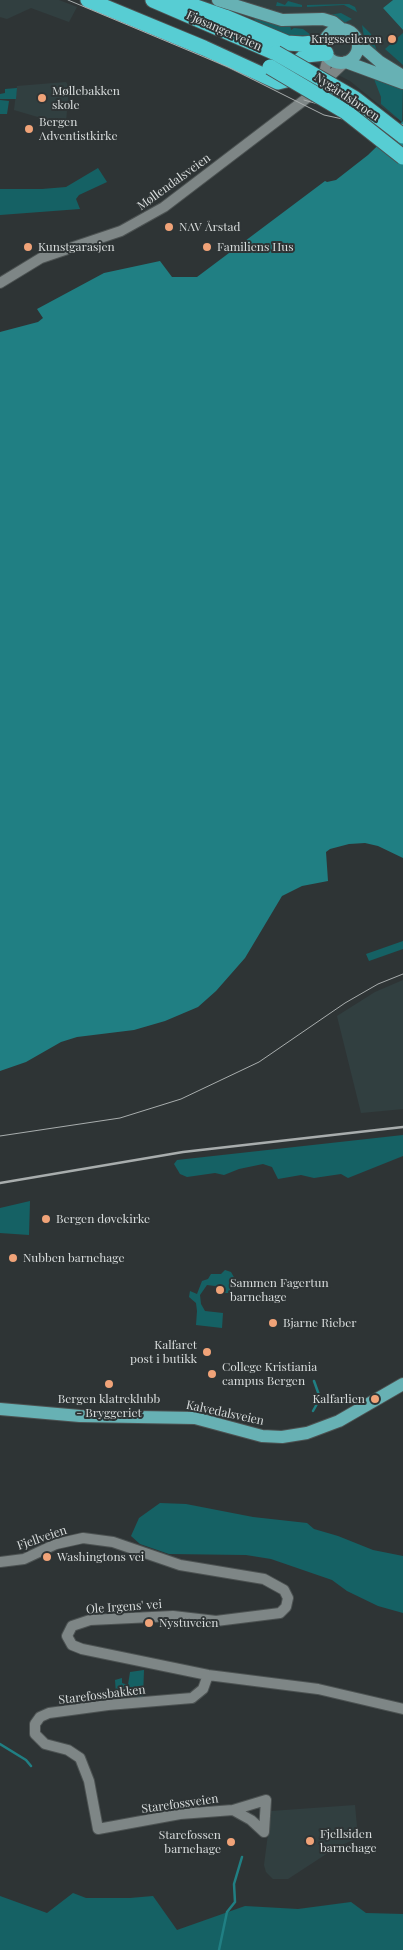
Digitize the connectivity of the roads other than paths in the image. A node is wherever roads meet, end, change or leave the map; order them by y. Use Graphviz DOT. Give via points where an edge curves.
graph roads {
  1 [pos="88,0"];
  2 [pos="111,0"];
  3 [pos="153,0"];
  4 [pos="176,0"];
  5 [pos="218,0"];
  6 [pos="299,20"];
  7 [pos="343,30"];
  8 [pos="358,43"];
  9 [pos="326,47"];
  10 [pos="278,54"];
  11 [pos="297,63"];
  12 [pos="345,63"];
  13 [pos="403,76"];
  14 [pos="403,82"];
  15 [pos="321,85"];
  16 [pos="403,136"];
  17 [pos="403,157"];
  18 [pos="0,284"];
  19 [pos="403,1384"];
  20 [pos="0,1409"];
  21 [pos="92,1539"];
  22 [pos="0,1562"];
  23 [pos="208,1675"];
  24 [pos="403,1709"];
  25 [pos="233,1810"];
  26 [pos="98,1830"];
  1 -- 11 [label="highway" via="278,82 286,80"];
  2 -- 10 [label="highway, Fjøsangerveien" via="215,42"];
  3 -- 10 [label="highway, Fjøsangerveien"];
  4 -- 10 [label="highway" via="225,17"];
  5 -- 6 [label="main road" via="271,18"];
  6 -- 7 [label="main road" via="323,19"];
  6 -- 9 [label="main road" via="314,25"];
  7 -- 8 [label="main road" via="352,33"];
  7 -- 9 [label="main road" via="334,31"];
  8 -- 12 [label="main road" via="357,53"];
  8 -- 13 [label="main road"];
  9 -- 10 [label="highway" via="303,44"];
  9 -- 11 [label="highway"];
  9 -- 12 [label="main road" via="335,62"];
  9 -- 15 [label="street"];
  10 -- 11 [label="highway" via="294,53"];
  10 -- 16 [label="highway, Nygårdsbroen, bridge" via="354,98"];
  10 -- 17 [label="highway, Nygårdsbroen, bridge"];
  12 -- 14 [label="main road"];
  12 -- 15 [label="street, Møllendalsveien"];
  15 -- 18 [label="street, Møllendalsveien" via="164,207 121,231 41,258"];
  19 -- 20 [label="main road, Kalvedalsveien" via="339,1421 307,1433 282,1437 262,1436 195,1418 80,1416"];
  21 -- 22 [label="street, Fjellveien" via="69,1540 24,1558"];
  21 -- 23 [label="street, Ole Irgens' vei" via="114,1542 180,1565 264,1579 284,1590 288,1598 286,1607 272,1615 216,1621 174,1616 116,1618 76,1623 68,1631 68,1641 82,1649"];
  23 -- 24 [label="street, Ole Irgens' vei" via="318,1689"];
  23 -- 26 [label="street, Starefossbakken" via="203,1689 192,1698 49,1713 34,1724 39,1740 68,1750 82,1763"];
  25 -- 25 [label="street, Starefossveien" via="251,1820 264,1832 266,1800"];
  25 -- 26 [label="street, Starefossveien" via="180,1814"];
}
